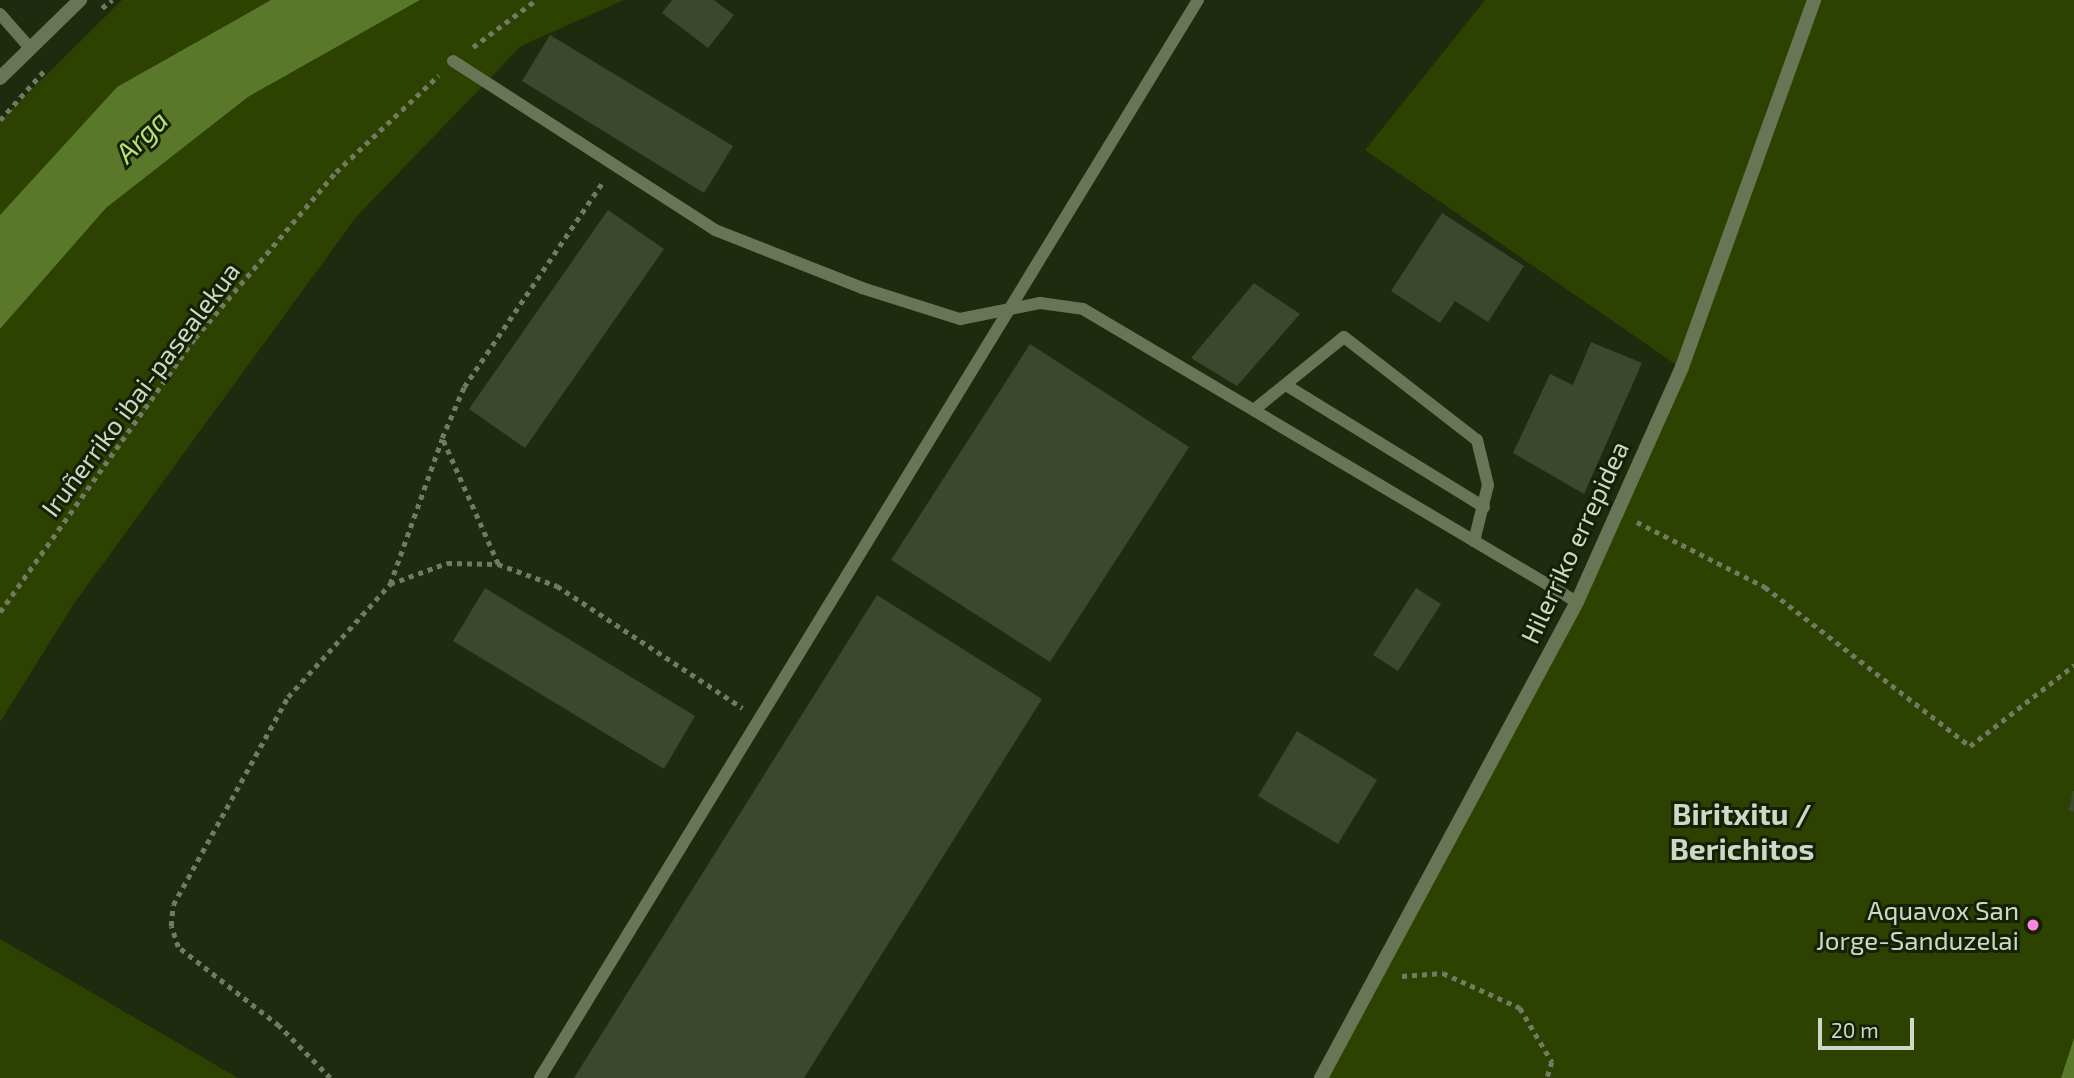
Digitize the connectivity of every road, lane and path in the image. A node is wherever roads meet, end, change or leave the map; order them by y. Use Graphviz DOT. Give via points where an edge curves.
graph roads {
  1 [pos="80,0"];
  2 [pos="536,0"];
  3 [pos="1198,0"];
  4 [pos="1814,0"];
  5 [pos="0,14"];
  6 [pos="30,48"];
  7 [pos="453,61"];
  8 [pos="0,78"];
  9 [pos="616,166"];
  10 [pos="1013,311"];
  11 [pos="1289,387"];
  12 [pos="1255,409"];
  13 [pos="442,438"];
  14 [pos="1484,507"];
  15 [pos="1612,522"];
  16 [pos="1474,541"];
  17 [pos="498,564"];
  18 [pos="390,584"];
  19 [pos="1577,602"];
  20 [pos="0,612"];
  21 [pos="2074,666"];
  22 [pos="760,719"];
  23 [pos="1376,974"];
  24 [pos="330,1078"];
  25 [pos="540,1078"];
  26 [pos="1321,1078"];
  27 [pos="1546,1078"];
  1 -- 6 [label="street"];
  2 -- 7 [label="path, Iruñerriko ibai-pasealekua"];
  3 -- 10 [label="lane"];
  4 -- 15 [label="street, Hilerriko errepidea" via="1682,367"];
  5 -- 6 [label="lane"];
  6 -- 8 [label="street"];
  7 -- 9 [label="lane"];
  7 -- 20 [label="path, Iruñerriko ibai-pasealekua" via="336,172 195,338"];
  9 -- 10 [label="lane" via="715,230 862,289 960,319"];
  9 -- 13 [label="path" via="578,209 531,281 464,387"];
  10 -- 12 [label="lane" via="1040,303 1083,309"];
  10 -- 22 [label="lane"];
  11 -- 12 [label="lane"];
  11 -- 14 [label="lane"];
  11 -- 14 [label="lane" via="1344,337 1478,440 1488,485"];
  12 -- 16 [label="lane"];
  13 -- 17 [label="path"];
  13 -- 18 [label="path"];
  14 -- 16 [label="lane"];
  15 -- 19 [label="street, Hilerriko errepidea"];
  15 -- 21 [label="path" via="1642,522 1765,587 1970,746"];
  16 -- 19 [label="lane"];
  17 -- 18 [label="path" via="447,563"];
  17 -- 22 [label="path" via="557,586"];
  18 -- 24 [label="path" via="288,697 173,905 171,926 178,947 279,1026"];
  19 -- 23 [label="street, Hilerriko errepidea"];
  22 -- 25 [label="lane"];
  23 -- 26 [label="street, Hilerriko errepidea"];
  23 -- 27 [label="path" via="1443,973 1520,1008 1552,1062"];
}
